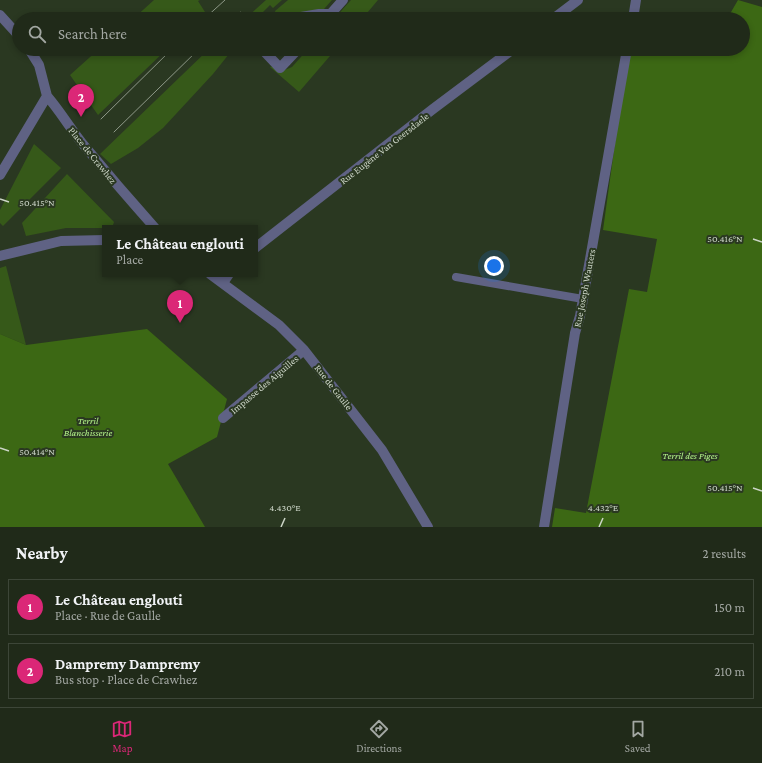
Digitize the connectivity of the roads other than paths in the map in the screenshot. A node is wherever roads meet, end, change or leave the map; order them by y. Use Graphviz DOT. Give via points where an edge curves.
graph roads {
  1 [pos="343,0"];
  2 [pos="578,0"];
  3 [pos="636,0"];
  4 [pos="332,12"];
  5 [pos="562,12"];
  6 [pos="633,12"];
  7 [pos="0,15"];
  8 [pos="12,28"];
  9 [pos="34,56"];
  10 [pos="269,56"];
  11 [pos="291,56"];
  12 [pos="504,56"];
  13 [pos="626,56"];
  14 [pos="47,96"];
  15 [pos="0,175"];
  16 [pos="152,225"];
  17 [pos="102,240"];
  18 [pos="258,246"];
  19 [pos="0,256"];
  20 [pos="214,277"];
  21 [pos="227,277"];
  22 [pos="456,277"];
  23 [pos="223,283"];
  24 [pos="583,299"];
  25 [pos="304,350"];
  26 [pos="223,418"];
  27 [pos="428,527"];
  28 [pos="544,527"];
  1 -- 4 [label="street"];
  2 -- 5 [label="street"];
  3 -- 6 [label="street"];
  7 -- 8 [label="street"];
  9 -- 14 [label="street" via="40,65"];
  10 -- 11 [label="street" via="280,68"];
  12 -- 18 [label="street, Rue Eugène Van Geersdaele"];
  13 -- 24 [label="street, Rue Joseph Wauters"];
  14 -- 15 [label="street"];
  14 -- 16 [label="street, Place de Crawhez" via="82,143"];
  17 -- 19 [label="street" via="61,241"];
  20 -- 23 [label="street, Rue de Gaulle"];
  21 -- 23 [label="street"];
  22 -- 24 [label="lane"];
  23 -- 25 [label="street, Rue de Gaulle" via="279,325"];
  24 -- 28 [label="street, Rue Joseph Wauters"];
  25 -- 26 [label="street, Impasse des Aiguilles"];
  25 -- 27 [label="street, Rue de Gaulle" via="377,444"];
}
